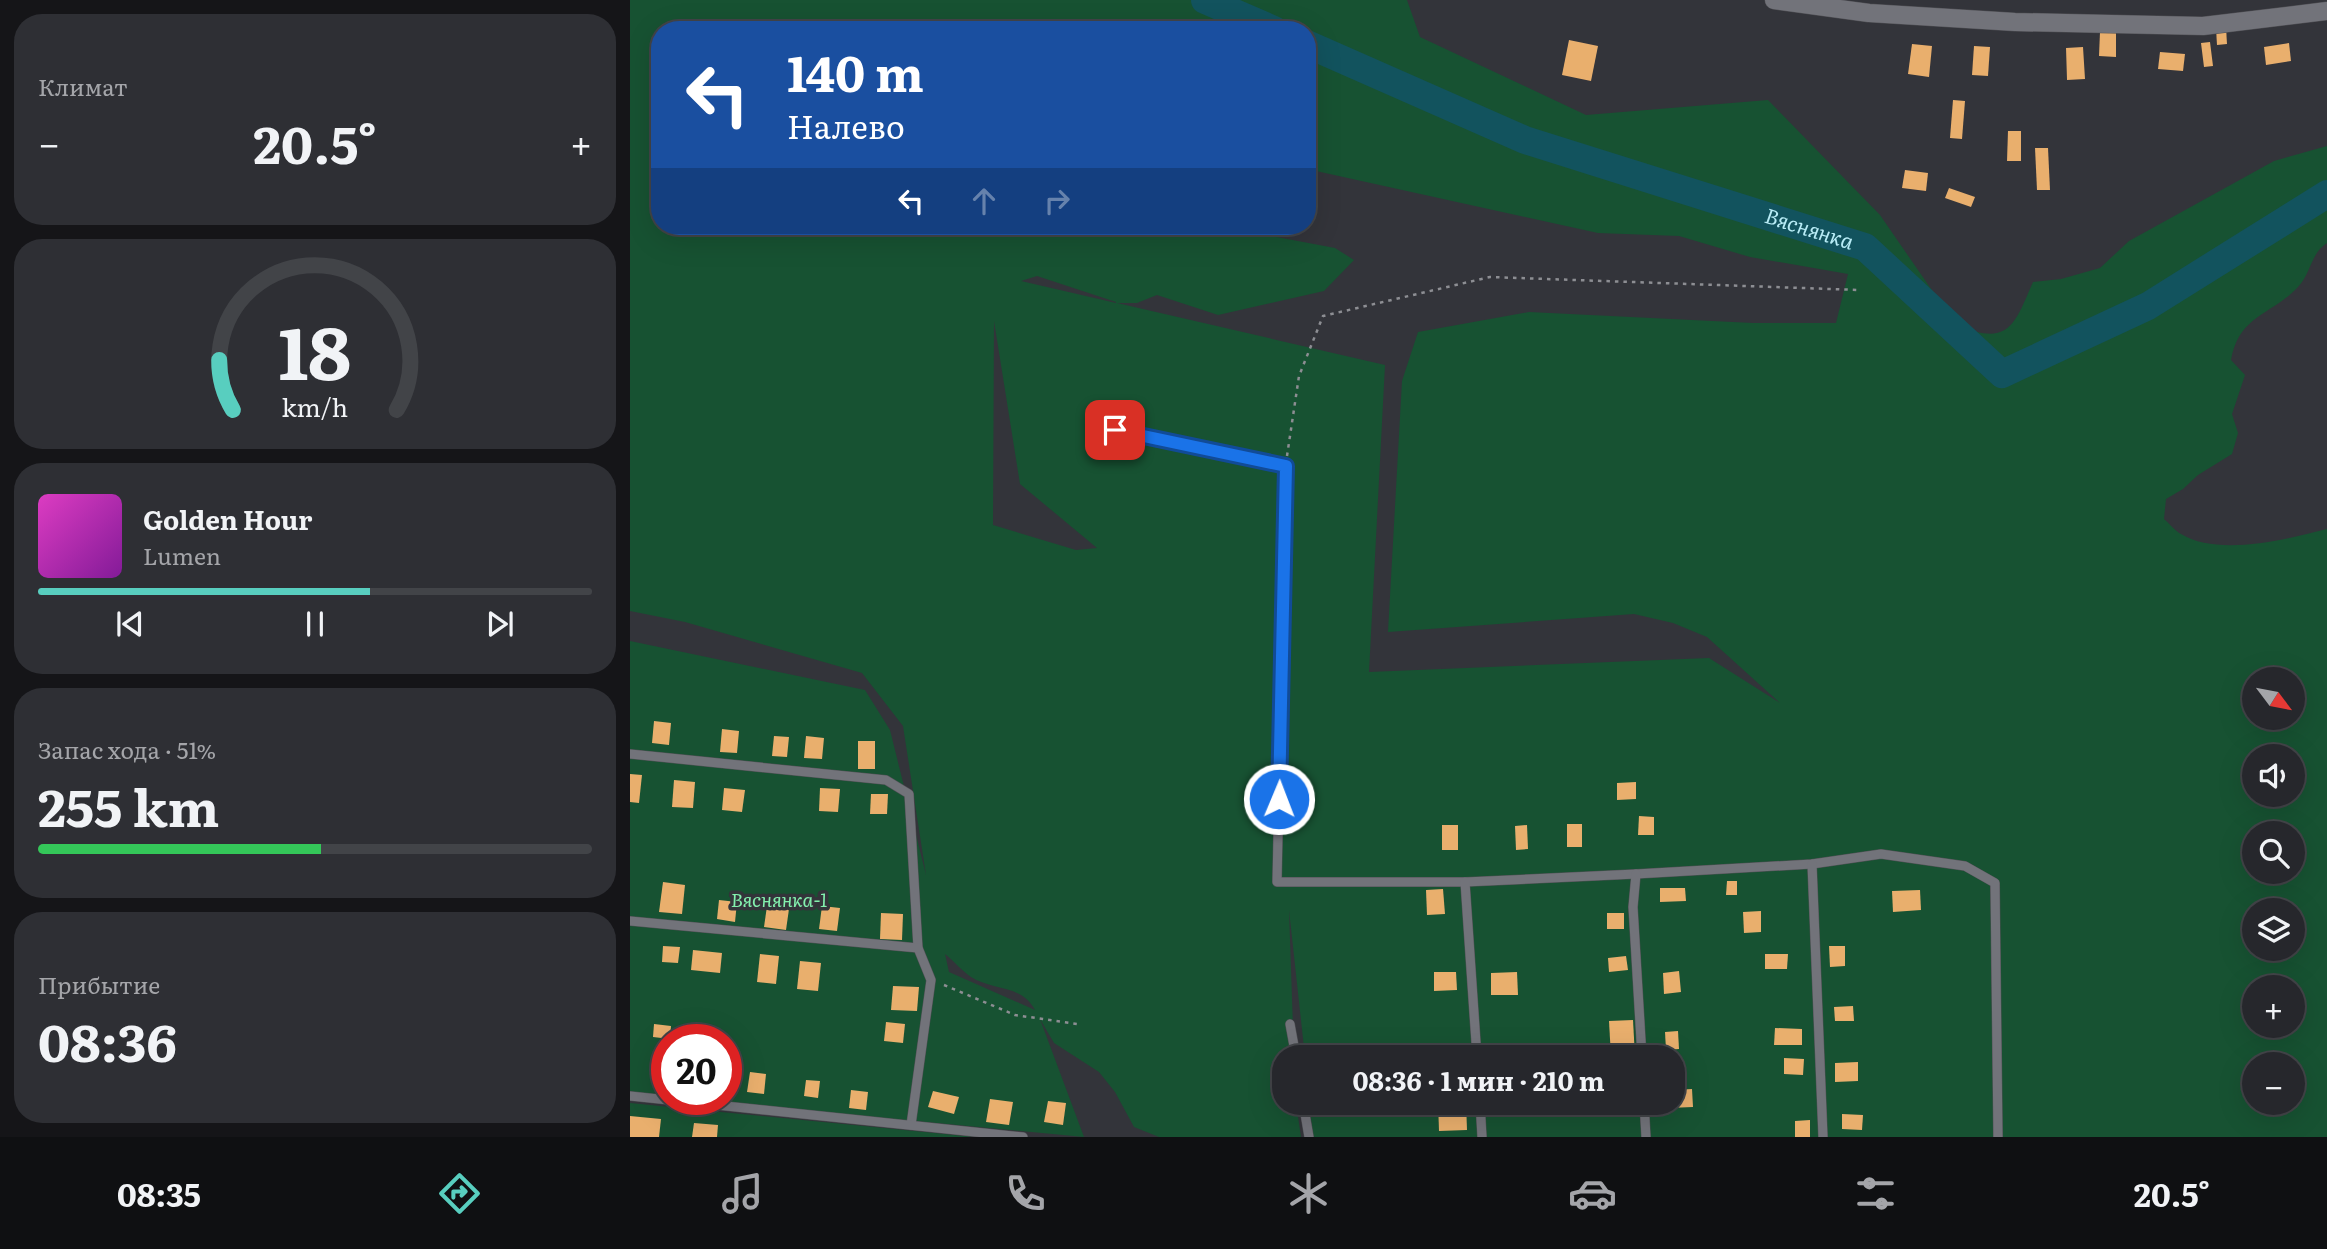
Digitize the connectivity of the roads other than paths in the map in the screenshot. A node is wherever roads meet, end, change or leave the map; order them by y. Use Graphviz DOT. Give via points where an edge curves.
graph roads {
  1 [pos="1774,0"];
  2 [pos="2327,11"];
  3 [pos="1115,430"];
  4 [pos="630,754"];
  5 [pos="1812,864"];
  6 [pos="1636,874"];
  7 [pos="1465,882"];
  8 [pos="630,921"];
  9 [pos="918,948"];
  10 [pos="1290,1024"];
  11 [pos="1294,1045"];
  12 [pos="1476,1045"];
  13 [pos="1641,1045"];
  14 [pos="630,1096"];
  15 [pos="1305,1115"];
  16 [pos="1481,1115"];
  17 [pos="1645,1115"];
  18 [pos="911,1125"];
  19 [pos="1023,1137"];
  20 [pos="1309,1137"];
  21 [pos="1482,1137"];
  22 [pos="1646,1137"];
  23 [pos="1822,1137"];
  24 [pos="1998,1137"];
  1 -- 2 [label="street" via="1869,13 2014,22 2203,26"];
  3 -- 7 [label="lane" via="1286,466 1277,882"];
  4 -- 9 [label="lane" via="886,780 909,794"];
  5 -- 6 [label="lane"];
  5 -- 23 [label="lane"];
  5 -- 24 [label="lane" via="1881,853 1965,866 1995,883"];
  6 -- 7 [label="lane"];
  6 -- 13 [label="lane" via="1633,906"];
  7 -- 12 [label="lane"];
  8 -- 9 [label="lane"];
  9 -- 18 [label="lane" via="931,980"];
  10 -- 11 [label="lane"];
  14 -- 18 [label="lane"];
  15 -- 20 [label="lane"];
  16 -- 21 [label="lane"];
  17 -- 22 [label="lane"];
  18 -- 19 [label="lane"];
}
